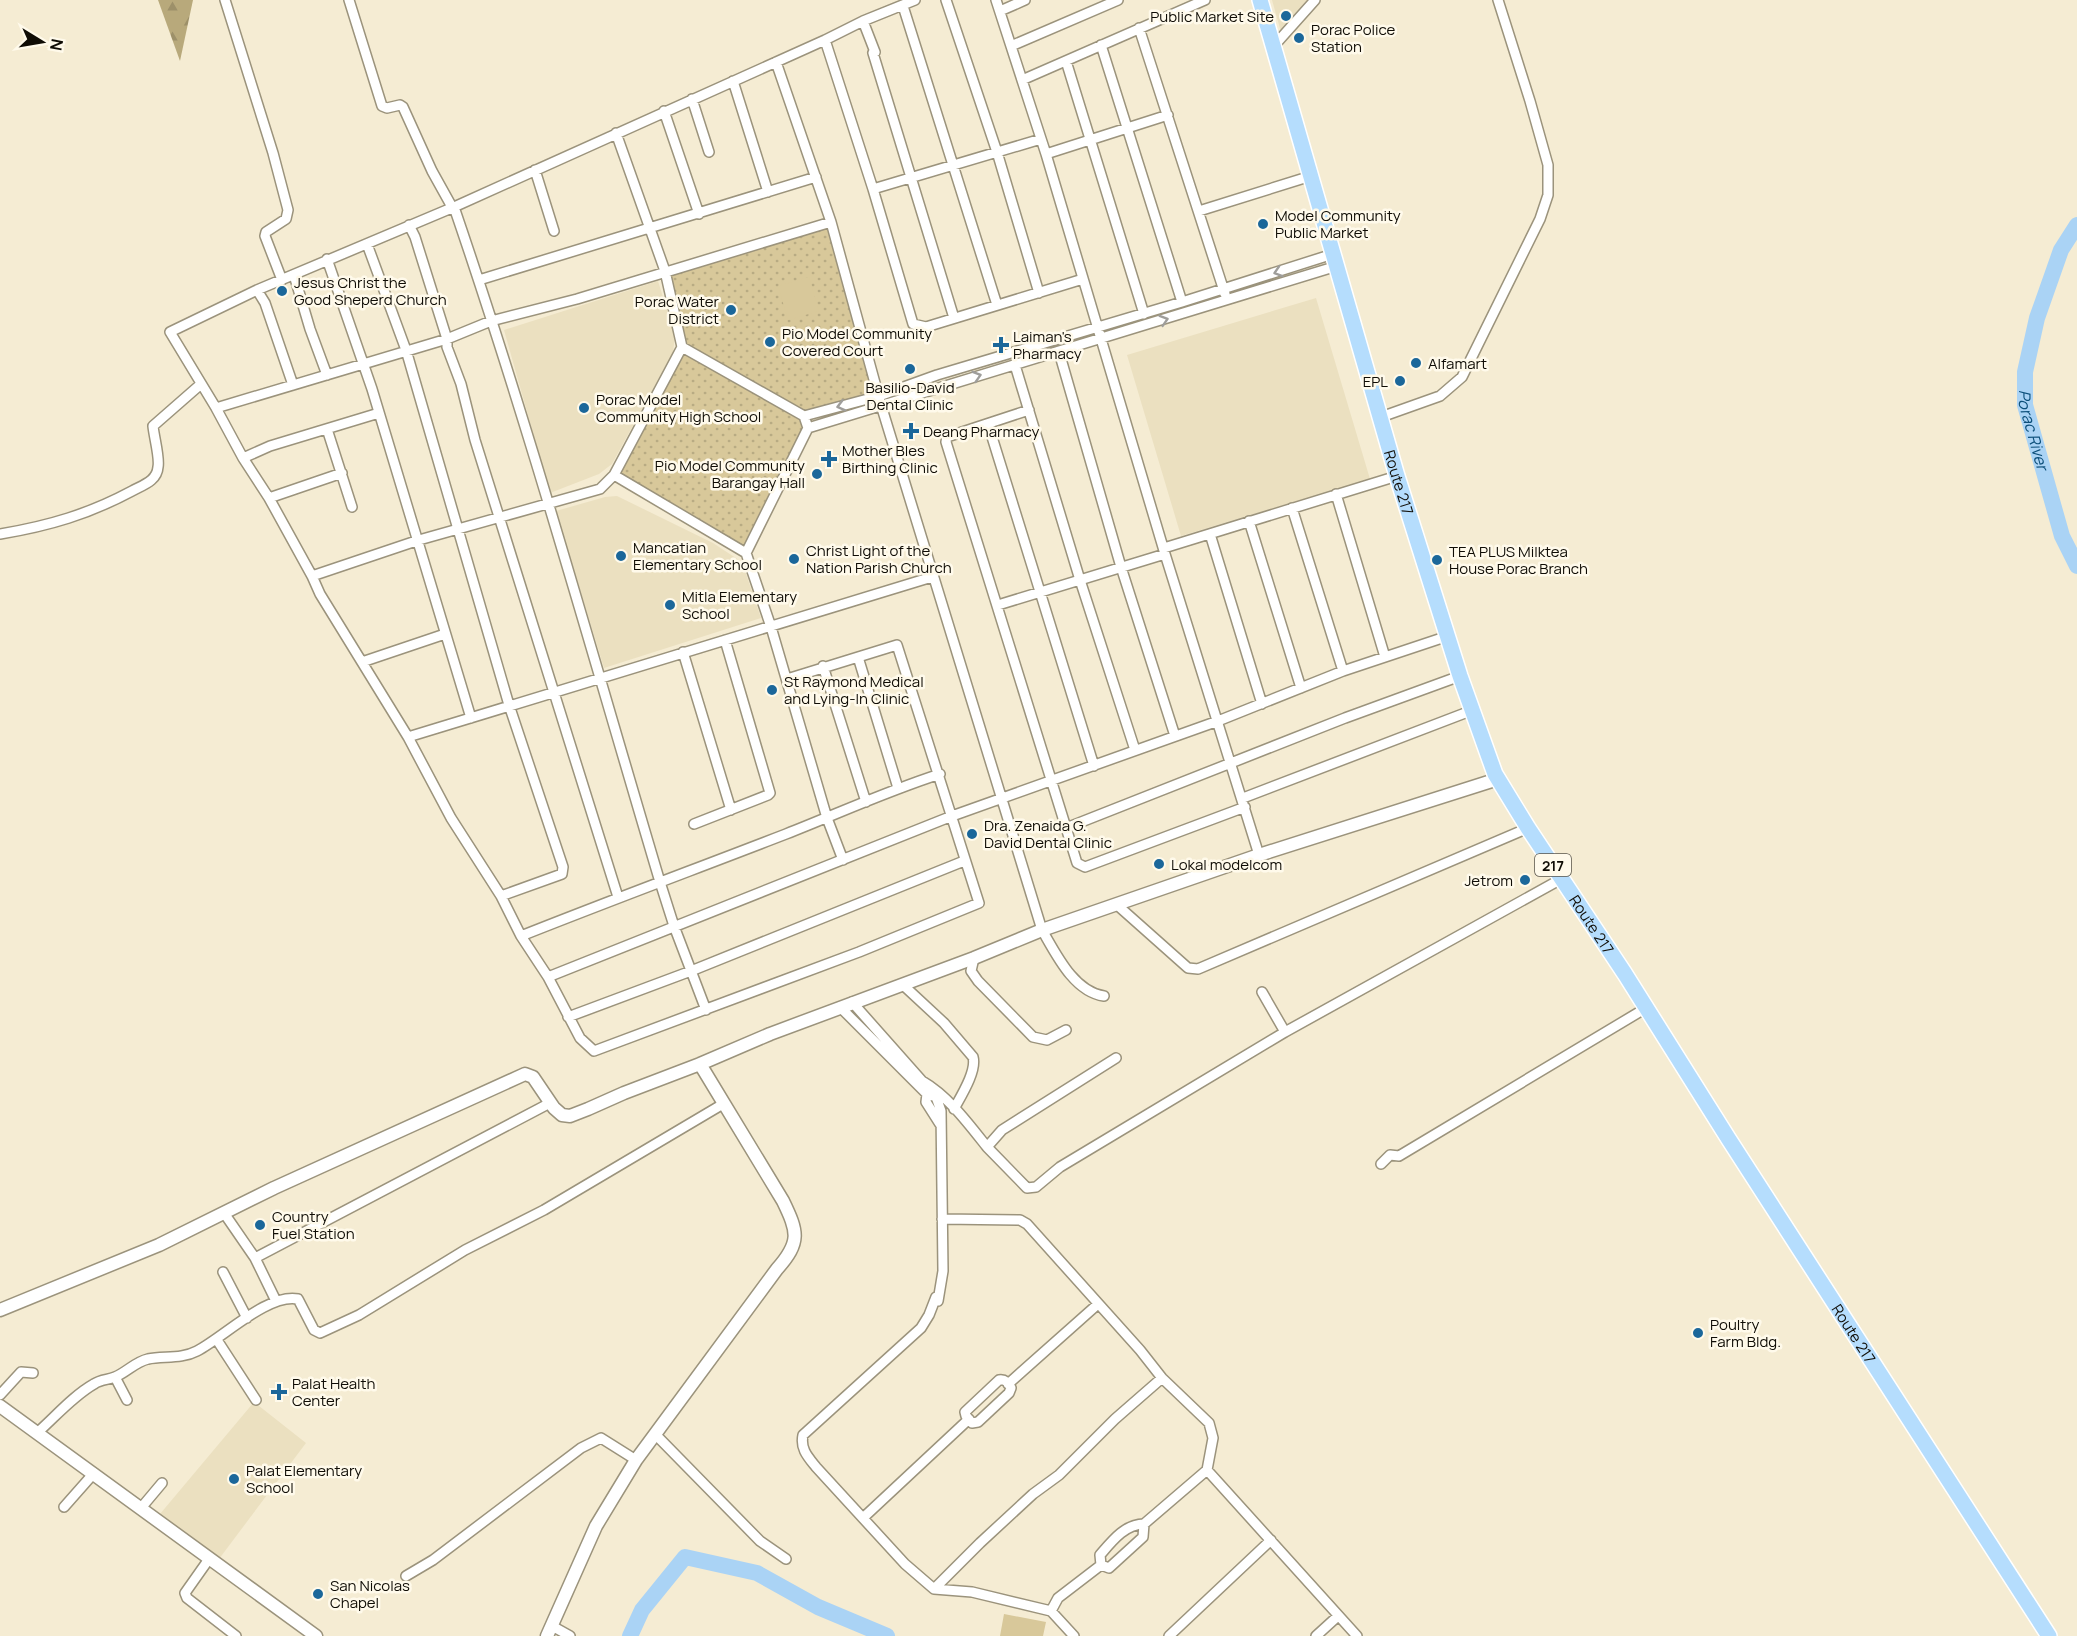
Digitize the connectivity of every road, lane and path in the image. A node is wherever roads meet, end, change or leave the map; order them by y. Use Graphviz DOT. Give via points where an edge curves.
graph roads {
  1 [pos="225,0"];
  2 [pos="349,0"];
  3 [pos="915,0"];
  4 [pos="946,0"];
  5 [pos="996,0"];
  6 [pos="1025,0"];
  7 [pos="1118,0"];
  8 [pos="1205,0"];
  9 [pos="1260,0"];
  10 [pos="1315,0"];
  11 [pos="1498,0"];
  12 [pos="1194,2"];
  13 [pos="903,6"];
  14 [pos="1000,11"];
  15 [pos="863,21"];
  16 [pos="1139,28"];
  17 [pos="825,40"];
  18 [pos="1101,45"];
  19 [pos="1011,46"];
  20 [pos="1273,47"];
  21 [pos="1066,61"];
  22 [pos="776,62"];
  23 [pos="1022,80"];
  24 [pos="733,81"];
  25 [pos="692,99"];
  26 [pos="664,111"];
  27 [pos="1168,115"];
  28 [pos="1128,128"];
  29 [pos="616,133"];
  30 [pos="1041,139"];
  31 [pos="1090,140"];
  32 [pos="709,152"];
  33 [pos="996,152"];
  34 [pos="1046,154"];
  35 [pos="954,165"];
  36 [pos="535,170"];
  37 [pos="1311,176"];
  38 [pos="816,177"];
  39 [pos="912,177"];
  40 [pos="873,189"];
  41 [pos="768,192"];
  42 [pos="453,207"];
  43 [pos="1199,211"];
  44 [pos="699,214"];
  45 [pos="831,222"];
  46 [pos="409,225"];
  47 [pos="648,227"];
  48 [pos="554,231"];
  49 [pos="367,244"];
  50 [pos="327,259"];
  51 [pos="1335,260"];
  52 [pos="664,272"];
  53 [pos="294,275"];
  54 [pos="1083,279"];
  55 [pos="282,280"];
  56 [pos="479,280"];
  57 [pos="1223,289"];
  58 [pos="258,290"];
  59 [pos="1039,293"];
  60 [pos="1227,301"];
  61 [pos="1182,302"];
  62 [pos="997,305"];
  63 [pos="1144,314"];
  64 [pos="954,318"];
  65 [pos="491,321"];
  66 [pos="1099,328"];
  67 [pos="447,339"];
  68 [pos="1102,339"];
  69 [pos="682,347"];
  70 [pos="406,350"];
  71 [pos="1059,352"];
  72 [pos="364,363"];
  73 [pos="1016,365"];
  74 [pos="327,375"];
  75 [pos="201,384"];
  76 [pos="293,385"];
  77 [pos="880,400"];
  78 [pos="216,408"];
  79 [pos="1029,410"];
  80 [pos="379,413"];
  81 [pos="804,416"];
  82 [pos="1381,417"];
  83 [pos="988,424"];
  84 [pos="808,428"];
  85 [pos="327,429"];
  86 [pos="243,458"];
  87 [pos="342,473"];
  88 [pos="614,475"];
  89 [pos="1397,476"];
  90 [pos="1336,494"];
  91 [pos="269,498"];
  92 [pos="548,504"];
  93 [pos="352,507"];
  94 [pos="1292,508"];
  95 [pos="500,518"];
  96 [pos="1249,521"];
  97 [pos="458,530"];
  98 [pos="0,534"];
  99 [pos="1210,534"];
  100 [pos="419,540"];
  101 [pos="1164,551"];
  102 [pos="746,553"];
  103 [pos="1121,567"];
  104 [pos="312,576"];
  105 [pos="932,577"];
  106 [pos="1080,580"];
  107 [pos="1039,592"];
  108 [pos="998,605"];
  109 [pos="771,627"];
  110 [pos="445,634"];
  111 [pos="1448,636"];
  112 [pos="724,640"];
  113 [pos="683,652"];
  114 [pos="858,657"];
  115 [pos="1385,657"];
  116 [pos="362,662"];
  117 [pos="823,666"];
  118 [pos="1344,671"];
  119 [pos="1460,676"];
  120 [pos="599,678"];
  121 [pos="787,679"];
  122 [pos="1301,688"];
  123 [pos="553,693"];
  124 [pos="1262,704"];
  125 [pos="509,705"];
  126 [pos="1473,710"];
  127 [pos="471,718"];
  128 [pos="1218,722"];
  129 [pos="1175,736"];
  130 [pos="408,737"];
  131 [pos="1135,750"];
  132 [pos="1232,763"];
  133 [pos="1094,766"];
  134 [pos="940,774"];
  135 [pos="1498,779"];
  136 [pos="1053,781"];
  137 [pos="898,788"];
  138 [pos="1002,798"];
  139 [pos="866,802"];
  140 [pos="1244,803"];
  141 [pos="731,810"];
  142 [pos="952,816"];
  143 [pos="827,818"];
  144 [pos="693,824"];
  145 [pos="1066,828"];
  146 [pos="1528,828"];
  147 [pos="1259,855"];
  148 [pos="843,860"];
  149 [pos="964,861"];
  150 [pos="1563,878"];
  151 [pos="660,882"];
  152 [pos="501,896"];
  153 [pos="618,897"];
  154 [pos="1116,904"];
  155 [pos="674,926"];
  156 [pos="1042,930"];
  157 [pos="521,936"];
  158 [pos="974,958"];
  159 [pos="691,971"];
  160 [pos="548,977"];
  161 [pos="902,984"];
  162 [pos="1262,992"];
  163 [pos="1104,996"];
  164 [pos="846,1005"];
  165 [pos="1646,1008"];
  166 [pos="706,1010"];
  167 [pos="568,1017"];
  168 [pos="1066,1030"];
  169 [pos="1285,1032"];
  170 [pos="1116,1058"];
  171 [pos="700,1064"];
  172 [pos="550,1103"];
  173 [pos="723,1104"];
  174 [pos="954,1109"];
  175 [pos="987,1147"];
  176 [pos="1381,1164"];
  177 [pos="224,1213"];
  178 [pos="942,1219"];
  179 [pos="255,1258"];
  180 [pos="223,1272"];
  181 [pos="276,1301"];
  182 [pos="1098,1304"];
  183 [pos="0,1310"];
  184 [pos="247,1318"];
  185 [pos="217,1340"];
  186 [pos="33,1373"];
  187 [pos="115,1377"];
  188 [pos="1162,1378"];
  189 [pos="1008,1383"];
  190 [pos="0,1395"];
  191 [pos="127,1400"];
  192 [pos="256,1400"];
  193 [pos="0,1406"];
  194 [pos="969,1419"];
  195 [pos="38,1432"];
  196 [pos="655,1434"];
  197 [pos="636,1460"];
  198 [pos="1207,1470"];
  199 [pos="94,1473"];
  200 [pos="162,1483"];
  201 [pos="64,1507"];
  202 [pos="141,1508"];
  203 [pos="864,1517"];
  204 [pos="1144,1524"];
  205 [pos="1271,1540"];
  206 [pos="209,1559"];
  207 [pos="786,1559"];
  208 [pos="1101,1565"];
  209 [pos="406,1576"];
  210 [pos="934,1589"];
  211 [pos="1051,1611"];
  212 [pos="1338,1616"];
  213 [pos="549,1631"];
  214 [pos="236,1636"];
  215 [pos="316,1636"];
  216 [pos="570,1636"];
  217 [pos="1074,1636"];
  218 [pos="1168,1636"];
  219 [pos="1316,1636"];
  220 [pos="1357,1636"];
  221 [pos="2049,1636"];
  1 -- 55 [label="street" via="288,210 286,219 265,236"];
  2 -- 42 [label="street" via="382,106 402,107"];
  3 -- 13 [label="street"];
  4 -- 33 [label="street"];
  5 -- 14 [label="street"];
  6 -- 14 [label="street"];
  7 -- 19 [label="street"];
  8 -- 12 [label="street"];
  9 -- 20 [label="main road, Route 217 / 217"];
  10 -- 20 [label="street"];
  11 -- 82 [label="street" via="1548,165 1548,195 1540,219 1462,377 1440,396"];
  12 -- 16 [label="street"];
  13 -- 15 [label="street"];
  13 -- 35 [label="street"];
  14 -- 19 [label="street"];
  15 -- 17 [label="street"];
  15 -- 39 [label="street"];
  16 -- 18 [label="street"];
  16 -- 27 [label="street"];
  17 -- 22 [label="street"];
  17 -- 40 [label="street"];
  18 -- 21 [label="street"];
  18 -- 28 [label="street"];
  19 -- 23 [label="street"];
  20 -- 37 [label="main road, Route 217 / 217"];
  21 -- 23 [label="street"];
  21 -- 31 [label="street"];
  22 -- 24 [label="street"];
  22 -- 38 [label="street"];
  23 -- 30 [label="street"];
  24 -- 25 [label="street"];
  24 -- 41 [label="street"];
  25 -- 26 [label="street"];
  25 -- 32 [label="street"];
  26 -- 29 [label="street"];
  26 -- 44 [label="street"];
  27 -- 28 [label="street"];
  27 -- 43 [label="street"];
  28 -- 31 [label="street"];
  28 -- 61 [label="street"];
  29 -- 36 [label="street"];
  29 -- 47 [label="street"];
  30 -- 33 [label="street"];
  30 -- 34 [label="street"];
  31 -- 34 [label="street"];
  31 -- 63 [label="street"];
  33 -- 35 [label="street"];
  33 -- 59 [label="street"];
  34 -- 54 [label="street"];
  35 -- 39 [label="street"];
  35 -- 62 [label="street"];
  36 -- 42 [label="street"];
  36 -- 48 [label="street"];
  37 -- 43 [label="street"];
  37 -- 51 [label="main road, Route 217 / 217"];
  38 -- 41 [label="street"];
  38 -- 45 [label="street"];
  39 -- 40 [label="street"];
  39 -- 64 [label="street"];
  40 -- 64 [label="street" via="911,322 924,327"];
  41 -- 44 [label="street"];
  42 -- 46 [label="street"];
  42 -- 56 [label="street"];
  43 -- 57 [label="street"];
  44 -- 47 [label="street"];
  45 -- 52 [label="street"];
  45 -- 77 [label="street"];
  46 -- 49 [label="street"];
  46 -- 67 [label="street"];
  47 -- 52 [label="street"];
  47 -- 56 [label="street"];
  49 -- 50 [label="street"];
  49 -- 70 [label="street"];
  50 -- 53 [label="street"];
  50 -- 72 [label="street"];
  51 -- 57 [label="street, one-way"];
  51 -- 60 [label="street"];
  51 -- 82 [label="main road, Route 217 / 217"];
  52 -- 65 [label="street"];
  52 -- 69 [label="street"];
  53 -- 55 [label="street"];
  53 -- 74 [label="street"];
  54 -- 59 [label="street"];
  54 -- 66 [label="street"];
  55 -- 58 [label="street"];
  56 -- 65 [label="street"];
  57 -- 60 [label="street"];
  57 -- 61 [label="street"];
  58 -- 75 [label="street" via="170,332"];
  58 -- 76 [label="street"];
  59 -- 62 [label="street"];
  68 -- 60 [label="street, one-way"];
  61 -- 63 [label="street"];
  62 -- 64 [label="street"];
  63 -- 66 [label="street"];
  65 -- 67 [label="street"];
  65 -- 92 [label="street"];
  66 -- 68 [label="street"];
  66 -- 77 [label="street" via="970,365"];
  67 -- 70 [label="street"];
  67 -- 95 [label="street"];
  68 -- 71 [label="street"];
  68 -- 101 [label="street"];
  69 -- 81 [label="street"];
  69 -- 88 [label="street"];
  70 -- 72 [label="street"];
  70 -- 97 [label="street"];
  71 -- 73 [label="street"];
  71 -- 103 [label="street"];
  72 -- 74 [label="street"];
  72 -- 80 [label="street"];
  77 -- 73 [label="street, one-way"];
  73 -- 79 [label="street"];
  74 -- 76 [label="street"];
  75 -- 78 [label="street"];
  75 -- 98 [label="street" via="153,426 159,468 153,480 71,519"];
  76 -- 78 [label="street"];
  77 -- 81 [label="street, one-way"];
  77 -- 84 [label="street"];
  77 -- 105 [label="street"];
  78 -- 86 [label="street"];
  79 -- 83 [label="street"];
  79 -- 106 [label="street"];
  80 -- 85 [label="street"];
  80 -- 100 [label="street"];
  81 -- 84 [label="street"];
  82 -- 89 [label="main road, Route 217 / 217"];
  83 -- 107 [label="street"];
  83 -- 108 [label="street" via="947,437 946,442"];
  84 -- 102 [label="street"];
  85 -- 86 [label="street"];
  85 -- 87 [label="street"];
  86 -- 91 [label="street"];
  87 -- 91 [label="street"];
  87 -- 93 [label="street"];
  88 -- 92 [label="street" via="600,489"];
  88 -- 102 [label="street"];
  89 -- 90 [label="street"];
  89 -- 111 [label="main road, Route 217 / 217"];
  90 -- 94 [label="street"];
  90 -- 115 [label="street"];
  91 -- 104 [label="street"];
  92 -- 95 [label="street"];
  92 -- 120 [label="street"];
  94 -- 96 [label="street"];
  94 -- 118 [label="street"];
  95 -- 97 [label="street"];
  95 -- 123 [label="street"];
  96 -- 99 [label="street"];
  96 -- 122 [label="street"];
  97 -- 100 [label="street"];
  97 -- 125 [label="street"];
  99 -- 101 [label="street"];
  99 -- 124 [label="street"];
  100 -- 104 [label="street"];
  100 -- 110 [label="street"];
  101 -- 103 [label="street"];
  101 -- 128 [label="street"];
  102 -- 109 [label="street"];
  103 -- 106 [label="street"];
  103 -- 129 [label="street"];
  104 -- 116 [label="street"];
  105 -- 109 [label="street"];
  105 -- 138 [label="street"];
  106 -- 107 [label="street"];
  106 -- 131 [label="street"];
  107 -- 108 [label="street"];
  107 -- 133 [label="street"];
  108 -- 136 [label="street"];
  109 -- 112 [label="street"];
  109 -- 121 [label="street"];
  110 -- 116 [label="street"];
  110 -- 127 [label="street"];
  111 -- 115 [label="street"];
  111 -- 119 [label="main road, Route 217 / 217"];
  112 -- 113 [label="street"];
  112 -- 141 [label="street" via="770,793"];
  113 -- 120 [label="street"];
  113 -- 141 [label="street"];
  114 -- 117 [label="street"];
  114 -- 134 [label="street" via="896,645 899,648"];
  114 -- 137 [label="street"];
  115 -- 118 [label="street"];
  116 -- 130 [label="street"];
  117 -- 121 [label="street"];
  117 -- 139 [label="street"];
  118 -- 122 [label="street"];
  119 -- 126 [label="main road, Route 217 / 217"];
  119 -- 132 [label="street"];
  120 -- 123 [label="street"];
  120 -- 151 [label="street"];
  121 -- 143 [label="street"];
  122 -- 124 [label="street"];
  123 -- 125 [label="street"];
  123 -- 153 [label="street"];
  124 -- 128 [label="street"];
  125 -- 127 [label="street"];
  125 -- 152 [label="street" via="563,867 562,873"];
  126 -- 135 [label="main road, Route 217 / 217"];
  126 -- 140 [label="street"];
  127 -- 130 [label="street"];
  128 -- 129 [label="street"];
  128 -- 132 [label="street"];
  129 -- 131 [label="street"];
  130 -- 152 [label="street" via="451,818"];
  131 -- 133 [label="street"];
  132 -- 140 [label="street"];
  132 -- 145 [label="street"];
  133 -- 136 [label="street"];
  134 -- 137 [label="street"];
  134 -- 142 [label="street"];
  135 -- 146 [label="main road, Route 217 / 217"];
  135 -- 147 [label="street"];
  136 -- 138 [label="street"];
  136 -- 145 [label="street"];
  137 -- 139 [label="street"];
  138 -- 142 [label="street"];
  138 -- 156 [label="street"];
  139 -- 143 [label="street"];
  140 -- 145 [label="street" via="1085,867 1077,863"];
  140 -- 147 [label="street"];
  141 -- 144 [label="street"];
  142 -- 148 [label="street"];
  142 -- 149 [label="street"];
  143 -- 148 [label="street"];
  143 -- 151 [label="street"];
  146 -- 150 [label="main road, Route 217 / 217"];
  146 -- 154 [label="street" via="1198,969 1188,968"];
  147 -- 154 [label="street"];
  148 -- 155 [label="street"];
  149 -- 159 [label="street"];
  149 -- 166 [label="street" via="979,903"];
  150 -- 165 [label="main road, Route 217 / 217"];
  150 -- 169 [label="street"];
  151 -- 153 [label="street"];
  151 -- 155 [label="street"];
  152 -- 157 [label="street"];
  153 -- 157 [label="street"];
  154 -- 156 [label="street"];
  155 -- 159 [label="street"];
  155 -- 160 [label="street"];
  156 -- 158 [label="street"];
  156 -- 163 [label="street" via="1059,960 1086,991"];
  157 -- 160 [label="street"];
  158 -- 161 [label="street"];
  158 -- 168 [label="street" via="971,971 978,981 1033,1037 1047,1040"];
  159 -- 166 [label="street"];
  159 -- 167 [label="street"];
  160 -- 167 [label="street"];
  161 -- 164 [label="street"];
  161 -- 174 [label="street" via="944,1023 972,1057 972,1072"];
  162 -- 169 [label="street"];
  164 -- 171 [label="street"];
  164 -- 174 [label="street"];
  164 -- 178 [label="street" via="927,1094 926,1102 940,1124"];
  165 -- 176 [label="street" via="1399,1156 1390,1155"];
  165 -- 221 [label="main road, Route 217 / 217"];
  166 -- 167 [label="street" via="594,1051 580,1038"];
  169 -- 175 [label="street" via="1054,1170 1035,1187 1027,1188"];
  170 -- 175 [label="street" via="1002,1131"];
  171 -- 172 [label="street" via="570,1116 562,1115"];
  171 -- 173 [label="street"];
  172 -- 177 [label="street" via="533,1077 525,1074"];
  172 -- 179 [label="street"];
  173 -- 181 [label="street" via="544,1210 465,1250 359,1315 320,1332 314,1330 298,1299"];
  173 -- 196 [label="street" via="783,1201 793,1221 795,1239 791,1253"];
  174 -- 175 [label="street"];
  177 -- 179 [label="street"];
  177 -- 183 [label="street" via="159,1245"];
  178 -- 182 [label="street" via="1020,1220"];
  178 -- 203 [label="street" via="943,1271 938,1301 936,1297 921,1328 802,1435 804,1452"];
  179 -- 181 [label="street"];
  180 -- 184 [label="street"];
  181 -- 184 [label="street"];
  182 -- 188 [label="street"];
  182 -- 189 [label="street"];
  184 -- 185 [label="street"];
  185 -- 187 [label="street" via="184,1356 145,1360"];
  185 -- 192 [label="street"];
  186 -- 190 [label="street" via="21,1372"];
  187 -- 191 [label="street"];
  187 -- 195 [label="street" via="92,1385"];
  188 -- 198 [label="street" via="1209,1423 1214,1438"];
  188 -- 210 [label="street"];
  189 -- 194 [label="street" via="1009,1393 976,1423"];
  189 -- 194 [label="street" via="999,1380 965,1412"];
  193 -- 195 [label="street"];
  194 -- 203 [label="street"];
  195 -- 199 [label="street"];
  196 -- 197 [label="street"];
  196 -- 207 [label="street" via="760,1541"];
  197 -- 209 [label="street" via="608,1441 594,1440"];
  197 -- 213 [label="street" via="596,1526"];
  198 -- 204 [label="street"];
  198 -- 205 [label="street"];
  199 -- 201 [label="street"];
  199 -- 202 [label="street"];
  200 -- 202 [label="street"];
  202 -- 206 [label="street"];
  203 -- 210 [label="street" via="905,1564"];
  204 -- 208 [label="street" via="1132,1525 1110,1543 1100,1555"];
  204 -- 208 [label="street" via="1143,1537 1137,1543 1109,1568"];
  205 -- 212 [label="street"];
  205 -- 218 [label="street"];
  206 -- 214 [label="street" via="185,1593"];
  206 -- 215 [label="street"];
  208 -- 211 [label="street" via="1058,1598"];
  210 -- 211 [label="street" via="972,1592"];
  211 -- 217 [label="street"];
  212 -- 219 [label="street"];
  212 -- 220 [label="street"];
  213 -- 216 [label="street"];
}
